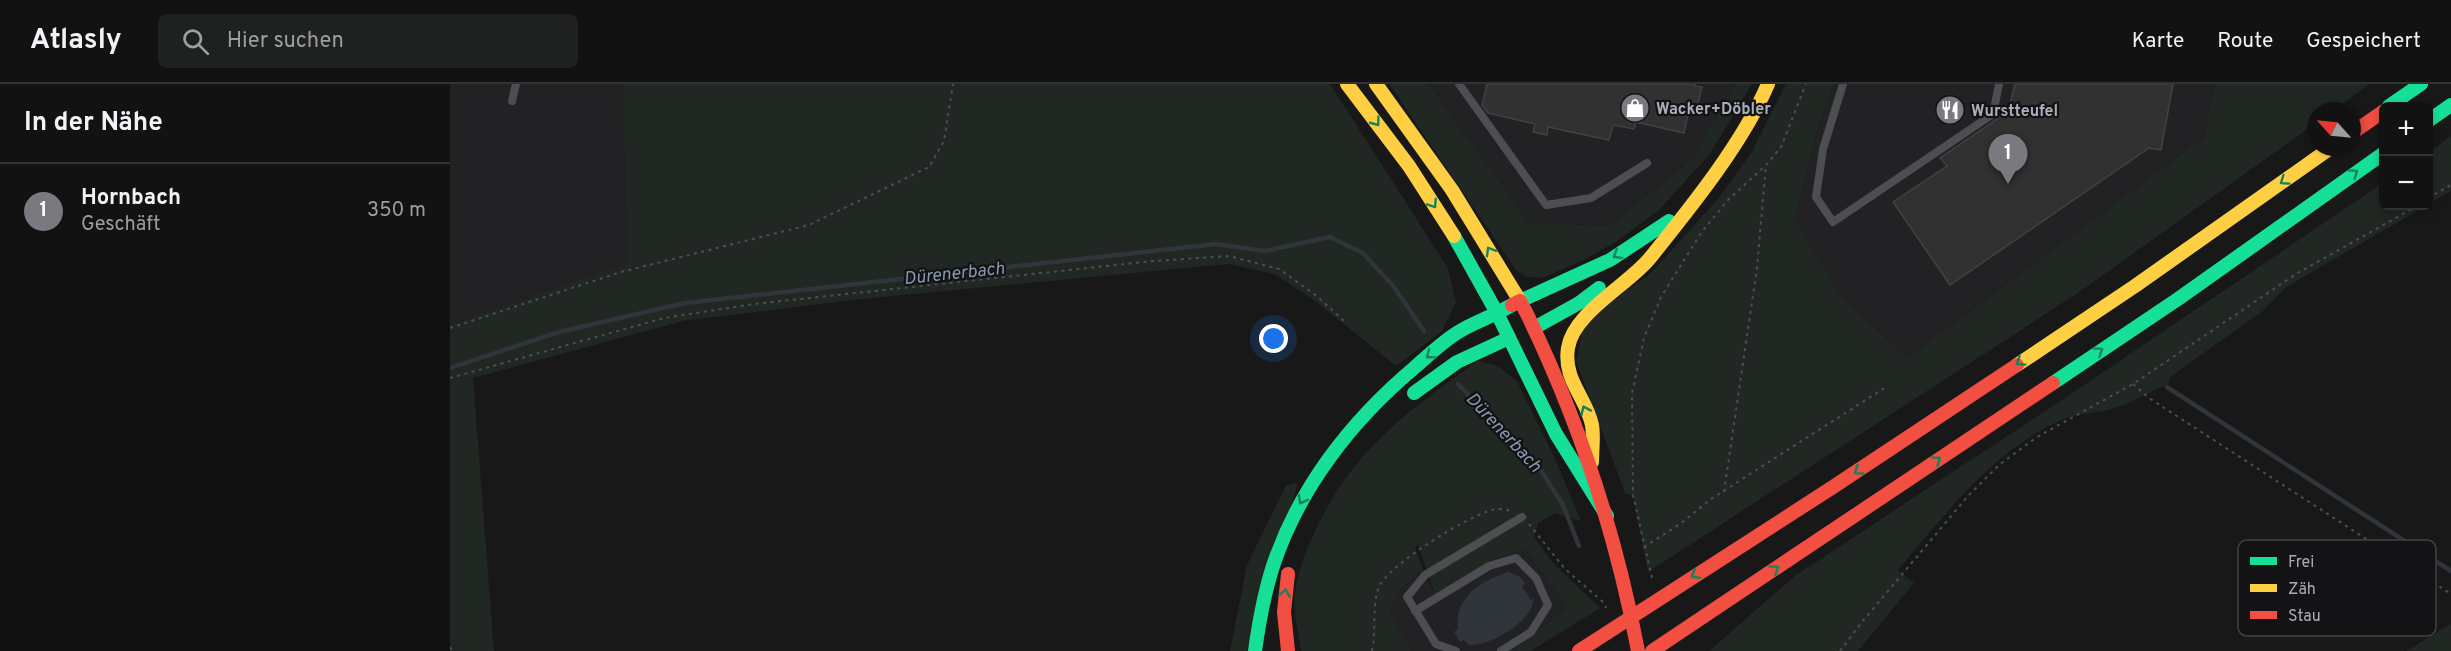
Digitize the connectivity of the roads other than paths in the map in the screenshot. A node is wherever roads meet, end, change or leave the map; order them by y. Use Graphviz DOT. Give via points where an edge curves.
graph roads {
  1 [pos="516,84"];
  2 [pos="1347,84"];
  3 [pos="1376,84"];
  4 [pos="1459,84"];
  5 [pos="1768,84"];
  6 [pos="1844,84"];
  7 [pos="1999,84"];
  8 [pos="2421,84"];
  9 [pos="512,101"];
  10 [pos="2395,102"];
  11 [pos="2451,105"];
  12 [pos="2379,114"];
  13 [pos="2433,118"];
  14 [pos="2361,127"];
  15 [pos="2319,156"];
  16 [pos="2380,156"];
  17 [pos="1647,163"];
  18 [pos="1684,212"];
  19 [pos="1670,229"];
  20 [pos="1462,249"];
  21 [pos="1465,285"];
  22 [pos="1520,301"];
  23 [pos="1464,312"];
  24 [pos="1497,313"];
  25 [pos="1534,328"];
  26 [pos="1460,331"];
  27 [pos="1509,338"];
  28 [pos="1405,401"];
  29 [pos="1592,468"];
  30 [pos="1606,516"];
  31 [pos="1522,517"];
  32 [pos="1292,565"];
  33 [pos="1415,611"];
  34 [pos="1255,651"];
  35 [pos="1288,651"];
  36 [pos="1456,651"];
  37 [pos="1501,651"];
  38 [pos="1579,651"];
  39 [pos="1638,651"];
  40 [pos="1652,651"];
  1 -- 9 [label="lane"];
  2 -- 20 [label="main road, one-way" via="1404,159"];
  22 -- 3 [label="main road, one-way" via="1469,215"];
  4 -- 17 [label="lane" via="1546,205 1591,198"];
  5 -- 18 [label="main road" via="1728,155"];
  6 -- 7 [label="lane" via="1823,149 1816,197 1833,222 1993,114"];
  8 -- 10 [label="main road"];
  11 -- 13 [label="main road"];
  12 -- 14 [label="main road"];
  15 -- 38 [label="main road, one-way" via="2115,299"];
  40 -- 16 [label="main road, one-way" via="2178,299"];
  18 -- 19 [label="main road"];
  18 -- 22 [label="main road, one-way" via="1610,260"];
  19 -- 25 [label="main road" via="1579,303"];
  29 -- 19 [label="main road, one-way" via="1592,425 1567,369 1568,345 1578,324 1648,260"];
  20 -- 21 [label="main road"];
  20 -- 24 [label="main road"];
  22 -- 24 [label="main road"];
  22 -- 25 [label="main road"];
  23 -- 26 [label="main road"];
  24 -- 26 [label="main road"];
  24 -- 27 [label="main road"];
  25 -- 27 [label="main road"];
  25 -- 29 [label="main road"];
  26 -- 34 [label="main road, one-way" via="1367,409 1315,477 1287,530 1272,570"];
  27 -- 28 [label="main road" via="1457,362"];
  27 -- 30 [label="main road" via="1556,434"];
  29 -- 30 [label="main road"];
  30 -- 39 [label="main road"];
  31 -- 33 [label="lane" via="1425,575 1407,597"];
  35 -- 32 [label="main road, one-way" via="1283,632 1283,603"];
  33 -- 36 [label="lane" via="1436,644"];
  33 -- 37 [label="lane" via="1489,566 1516,558 1536,578 1548,605 1531,632"];
}
